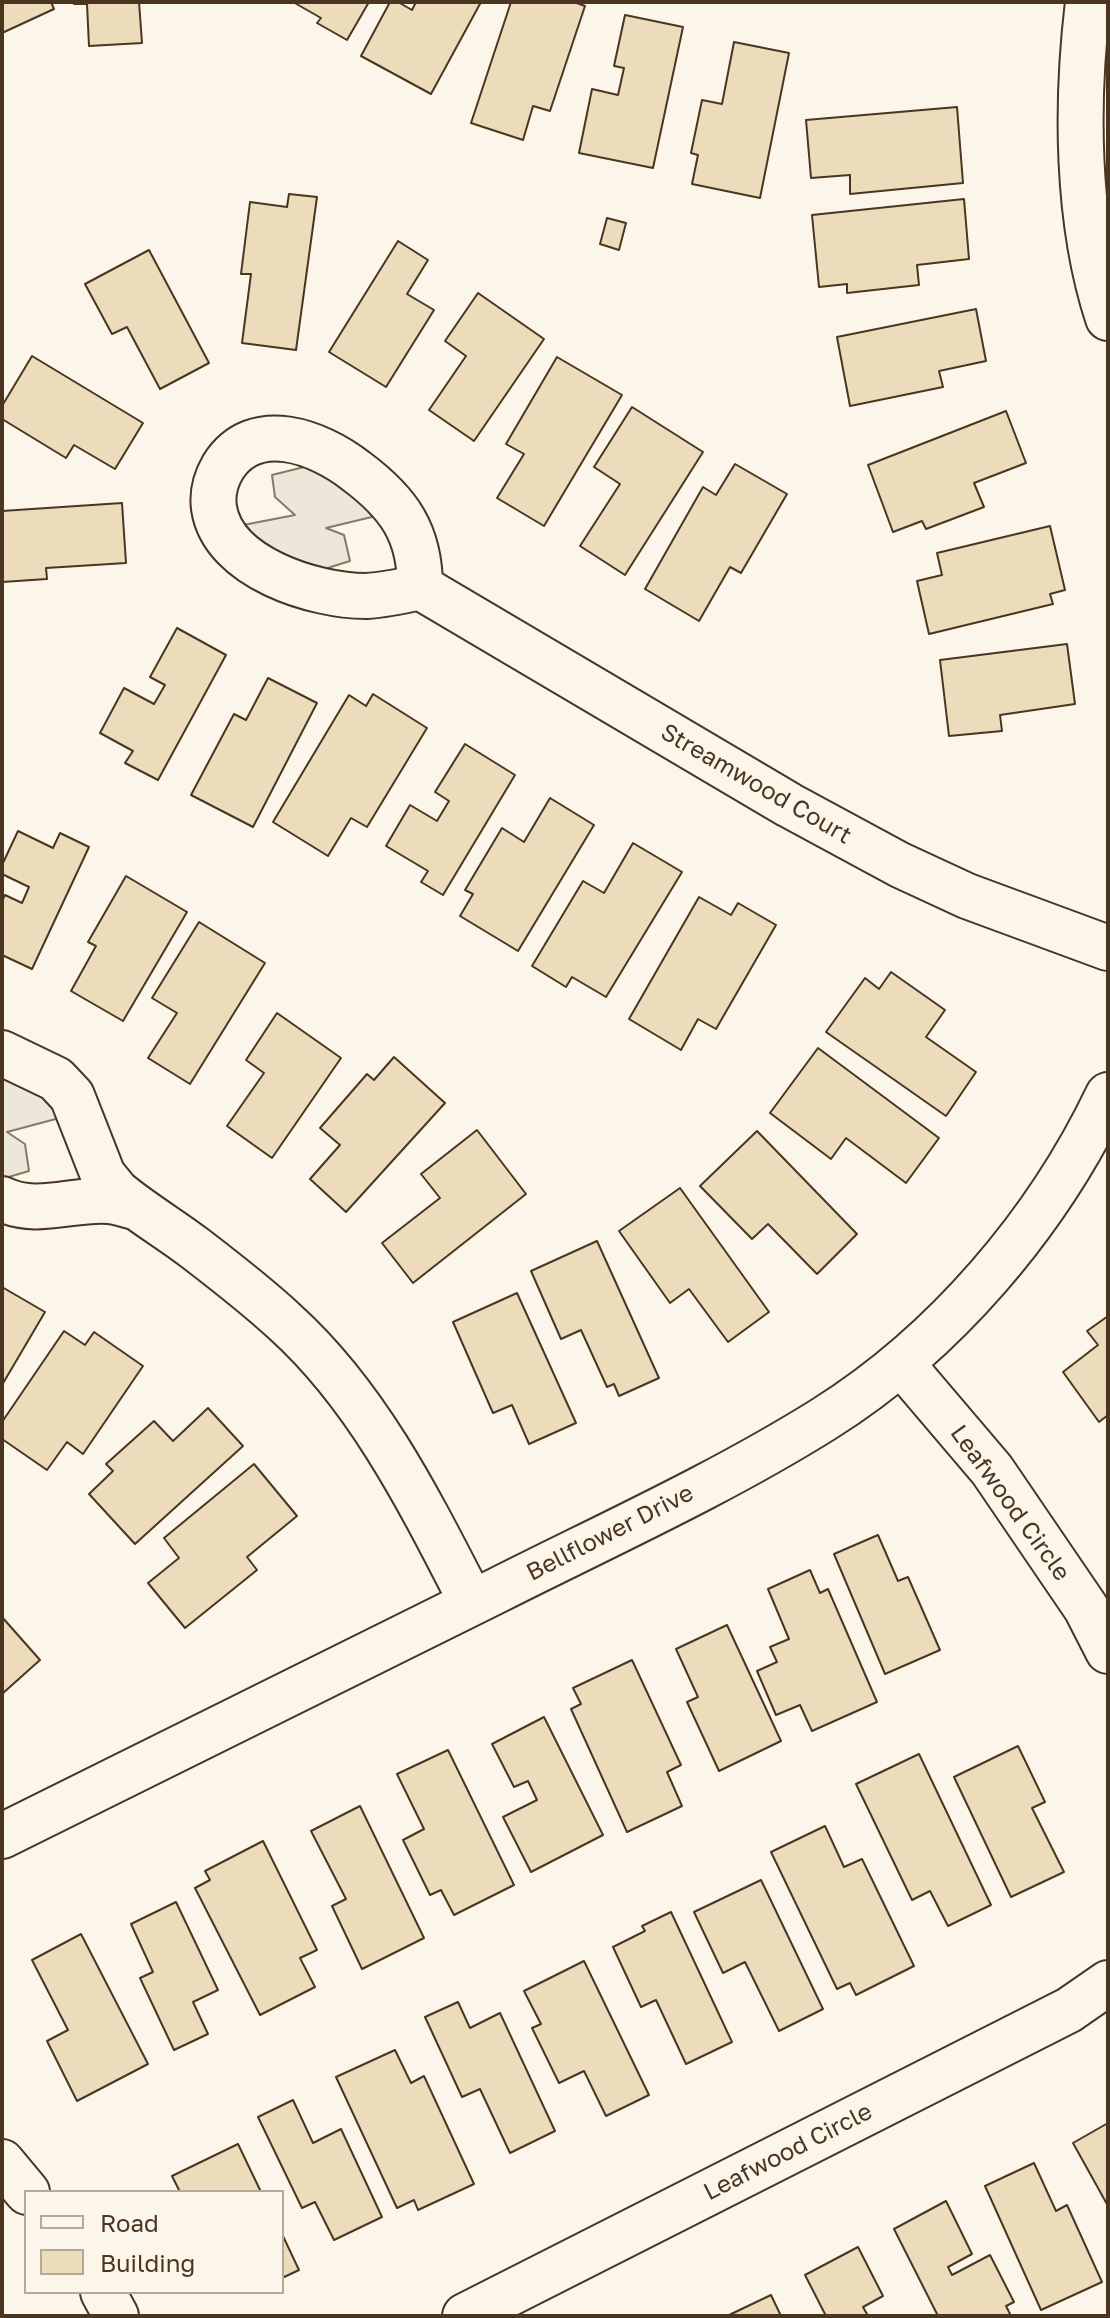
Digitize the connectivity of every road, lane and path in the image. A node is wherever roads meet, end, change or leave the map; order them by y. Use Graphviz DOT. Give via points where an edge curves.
graph roads {
  1 [pos="1088,2"];
  2 [pos="1108,318"];
  3 [pos="420,587"];
  4 [pos="1108,948"];
  5 [pos="2,1053"];
  6 [pos="1108,1095"];
  7 [pos="2,1199"];
  8 [pos="134,1207"];
  9 [pos="901,1363"];
  10 [pos="472,1603"];
  11 [pos="1108,1651"];
  12 [pos="2,1836"];
  13 [pos="1108,1983"];
  14 [pos="2,2162"];
  15 [pos="25,2190"];
  16 [pos="104,2294"];
  17 [pos="116,2316"];
  18 [pos="465,2316"];
  1 -- 2 [label="street" via="1081,59 1086,209"];
  3 -- 3 [label="street" via="420,560 403,517 354,469 324,450 283,439 265,437 231,455 216,484 214,508 230,544 248,559 300,586 330,592 366,596"];
  3 -- 4 [label="street, Streamwood Court" via="900,865"];
  5 -- 8 [label="street" via="64,1085 103,1175"];
  6 -- 9 [label="street, Bellflower Drive" via="1054,1193 1020,1240"];
  7 -- 8 [label="street" via="26,1206 110,1201"];
  8 -- 10 [label="street" via="245,1288 321,1359 420,1502"];
  9 -- 10 [label="street, Bellflower Drive" via="771,1450"];
  9 -- 11 [label="street, Leafwood Circle" via="992,1470 1069,1581"];
  10 -- 12 [label="street, Bellflower Drive"];
  13 -- 18 [label="street, Leafwood Circle" via="1069,2010"];
  14 -- 15 [label="street"];
  16 -- 17 [label="street"];
}
